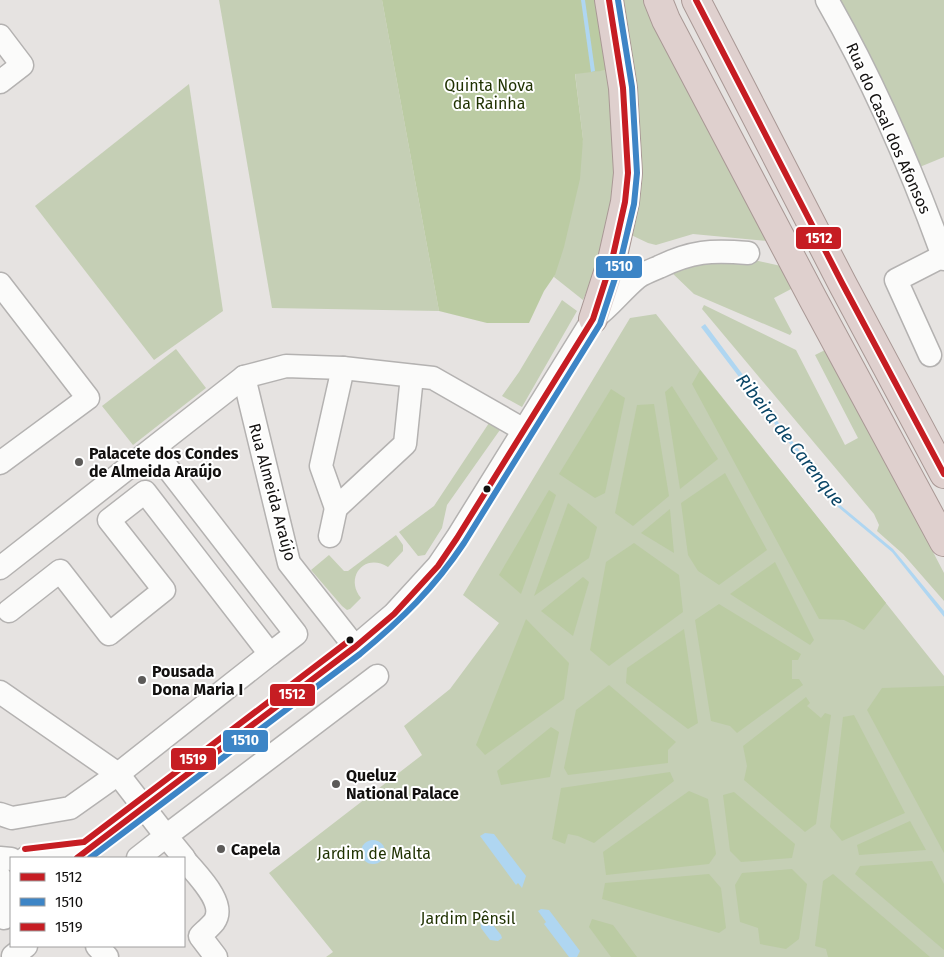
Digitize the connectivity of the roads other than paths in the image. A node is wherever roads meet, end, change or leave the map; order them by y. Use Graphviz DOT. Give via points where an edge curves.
graph roads {
  1 [pos="610,0"];
  2 [pos="658,0"];
  3 [pos="696,0"];
  4 [pos="826,0"];
  5 [pos="0,36"];
  6 [pos="0,82"];
  7 [pos="748,253"];
  8 [pos="943,258"];
  9 [pos="0,284"];
  10 [pos="593,319"];
  11 [pos="930,355"];
  12 [pos="343,368"];
  13 [pos="412,376"];
  14 [pos="244,377"];
  15 [pos="524,430"];
  16 [pos="153,449"];
  17 [pos="0,463"];
  18 [pos="941,466"];
  19 [pos="336,508"];
  20 [pos="330,536"];
  21 [pos="944,542"];
  22 [pos="0,568"];
  23 [pos="3,610"];
  24 [pos="355,647"];
  25 [pos="270,654"];
  26 [pos="377,676"];
  27 [pos="0,692"];
  28 [pos="118,774"];
  29 [pos="144,808"];
  30 [pos="0,814"];
  31 [pos="166,836"];
  32 [pos="82,854"];
  33 [pos="40,857"];
  34 [pos="139,857"];
  35 [pos="183,857"];
  36 [pos="185,859"];
  37 [pos="0,877"];
  38 [pos="4,916"];
  39 [pos="98,947"];
  40 [pos="107,957"];
  41 [pos="216,957"];
  1 -- 10 [label="highway" via="623,88 628,173 612,260"];
  2 -- 21 [label="highway" via="692,70"];
  3 -- 18 [label="highway"];
  4 -- 8 [label="street, Rua do Casal dos Afonsos" via="847,35 888,123 924,204"];
  5 -- 6 [label="street" via="22,64"];
  7 -- 10 [label="street" via="699,252 676,259 639,276"];
  8 -- 11 [label="street" via="896,280"];
  9 -- 17 [label="street" via="88,398"];
  10 -- 15 [label="street"];
  12 -- 13 [label="street"];
  12 -- 14 [label="street" via="286,366"];
  12 -- 19 [label="street" via="321,466"];
  13 -- 15 [label="street" via="433,378"];
  13 -- 19 [label="street" via="405,444"];
  14 -- 16 [label="street"];
  14 -- 24 [label="street, Rua Almeida Araújo" via="289,563"];
  15 -- 24 [label="street" via="438,566 394,614"];
  16 -- 22 [label="street"];
  16 -- 25 [label="street" via="296,634"];
  19 -- 20 [label="street"];
  23 -- 25 [label="street" via="60,571 109,634 164,590 109,520 145,492"];
  24 -- 29 [label="street"];
  25 -- 28 [label="street"];
  26 -- 31 [label="street"];
  27 -- 28 [label="street"];
  28 -- 29 [label="street"];
  28 -- 30 [label="street" via="70,808 12,818"];
  29 -- 31 [label="street"];
  29 -- 32 [label="street"];
  31 -- 34 [label="street"];
  31 -- 35 [label="street"];
  32 -- 33 [label="street"];
  36 -- 41 [label="street" via="216,898 215,920 200,936"];
  37 -- 38 [label="street" via="6,898"];
  39 -- 40 [label="street"];
}
